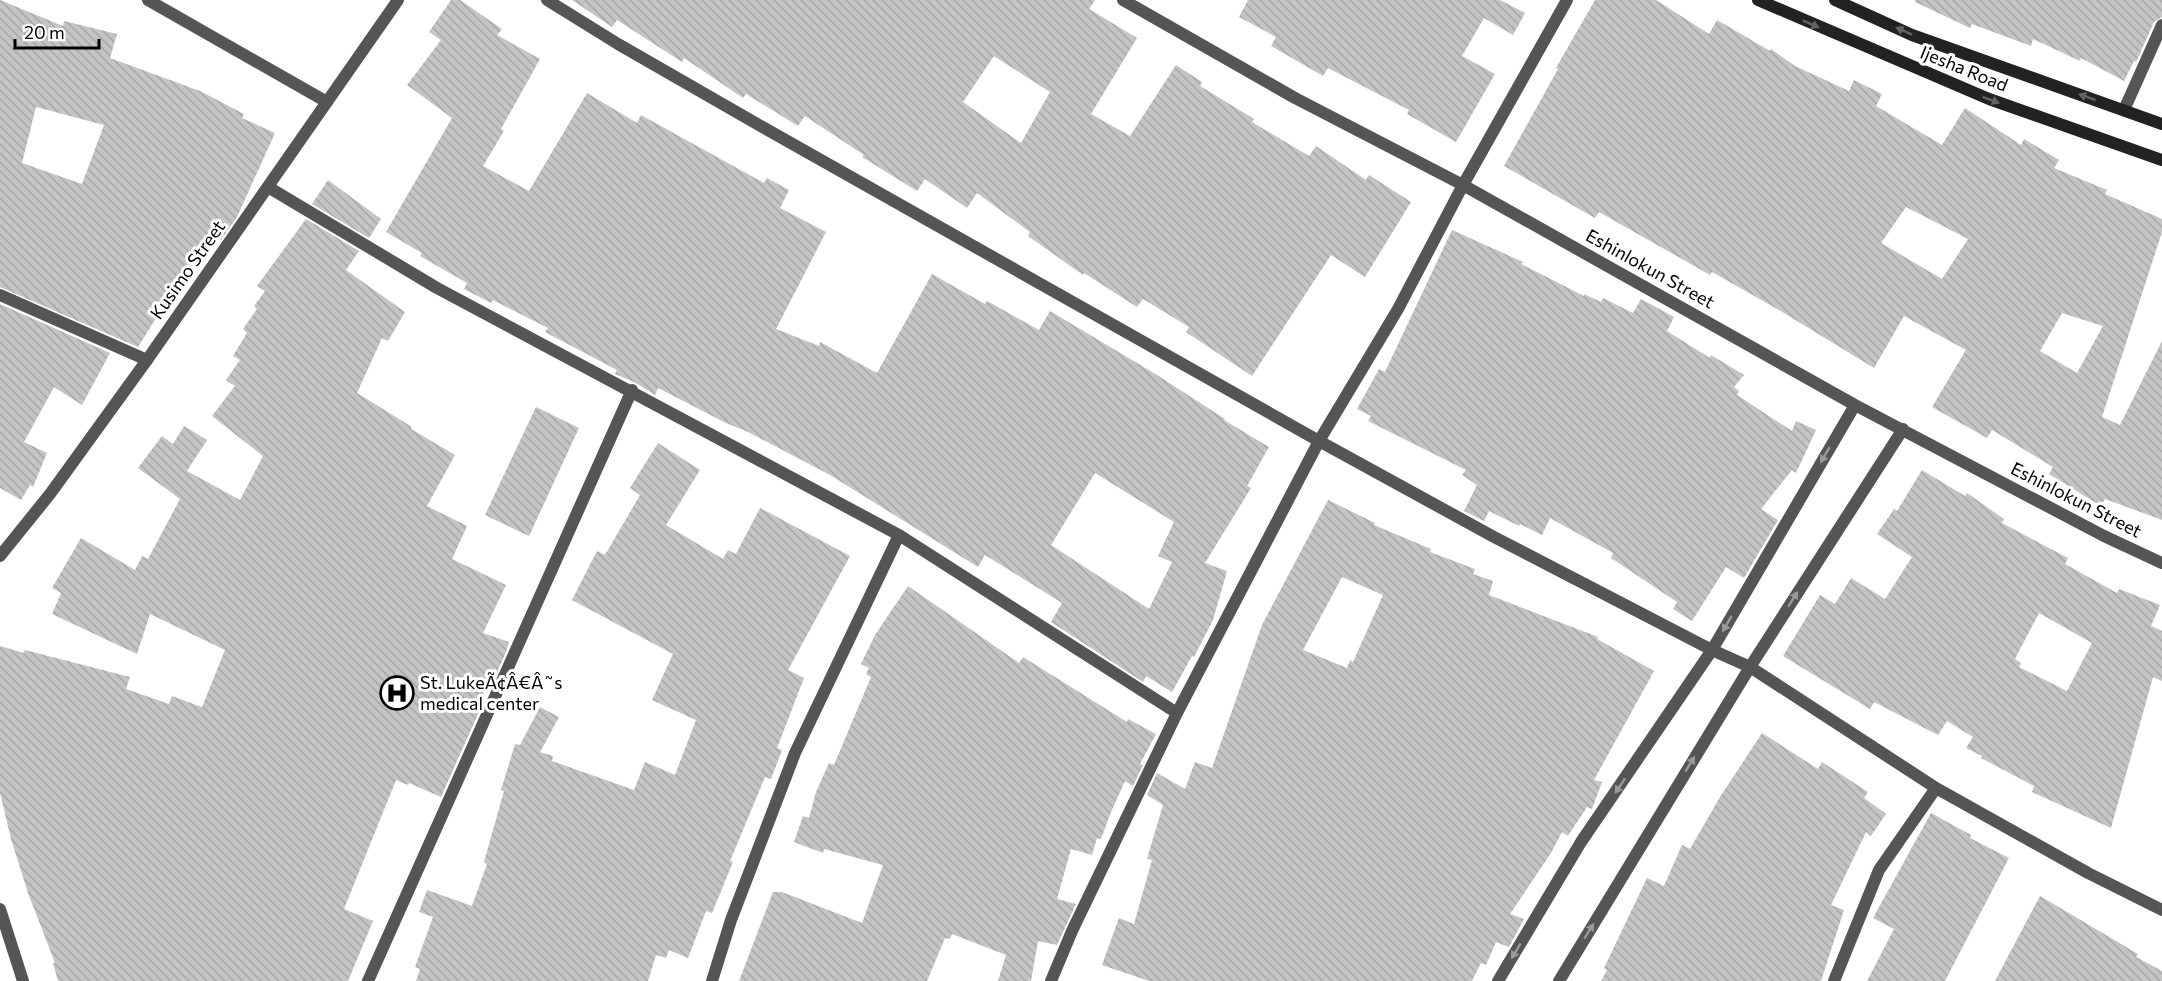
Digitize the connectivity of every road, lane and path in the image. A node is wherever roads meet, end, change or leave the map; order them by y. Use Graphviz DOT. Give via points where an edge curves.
graph roads {
  1 [pos="148,0"];
  2 [pos="398,0"];
  3 [pos="547,0"];
  4 [pos="1123,0"];
  5 [pos="1567,0"];
  6 [pos="1758,0"];
  7 [pos="1835,0"];
  8 [pos="2162,25"];
  9 [pos="327,102"];
  10 [pos="2124,110"];
  11 [pos="2162,124"];
  12 [pos="2162,160"];
  13 [pos="1463,184"];
  14 [pos="268,187"];
  15 [pos="0,295"];
  16 [pos="147,360"];
  17 [pos="632,390"];
  18 [pos="1855,405"];
  19 [pos="1903,429"];
  20 [pos="1318,441"];
  21 [pos="899,535"];
  22 [pos="0,556"];
  23 [pos="2162,563"];
  24 [pos="1712,650"];
  25 [pos="1750,667"];
  26 [pos="1177,713"];
  27 [pos="1936,788"];
  28 [pos="0,909"];
  29 [pos="2162,910"];
  30 [pos="23,981"];
  31 [pos="368,981"];
  32 [pos="712,981"];
  33 [pos="1051,981"];
  34 [pos="1498,981"];
  35 [pos="1559,981"];
  36 [pos="1834,981"];
  1 -- 9 [label="street"];
  2 -- 9 [label="street, Kusimo Street"];
  3 -- 20 [label="street" via="766,129"];
  4 -- 13 [label="street, Eshinlokun Street" via="1284,92"];
  5 -- 13 [label="street"];
  6 -- 12 [label="main road, Ijesha Road, one-way" via="1989,99"];
  10 -- 7 [label="main road, Ijesha Road, one-way" via="1912,35"];
  8 -- 10 [label="street"];
  9 -- 14 [label="street, Kusimo Street"];
  10 -- 11 [label="main road, Ijesha Road"];
  13 -- 18 [label="street, Eshinlokun Street"];
  13 -- 20 [label="street" via="1398,309"];
  14 -- 16 [label="street, Kusimo Street"];
  14 -- 17 [label="street" via="437,288"];
  15 -- 16 [label="street"];
  16 -- 22 [label="street, Kusimo Street"];
  17 -- 21 [label="street"];
  17 -- 31 [label="street"];
  18 -- 19 [label="street, Eshinlokun Street"];
  18 -- 24 [label="street, one-way"];
  19 -- 23 [label="street, Eshinlokun Street"];
  25 -- 19 [label="street, one-way"];
  20 -- 24 [label="street"];
  20 -- 26 [label="street"];
  21 -- 26 [label="street"];
  21 -- 32 [label="street" via="795,753 731,920"];
  24 -- 25 [label="street"];
  24 -- 34 [label="street, one-way" via="1581,842"];
  25 -- 27 [label="street"];
  35 -- 25 [label="street, one-way"];
  26 -- 33 [label="street"];
  27 -- 29 [label="street"];
  27 -- 36 [label="street" via="1879,870"];
  28 -- 30 [label="street"];
}
